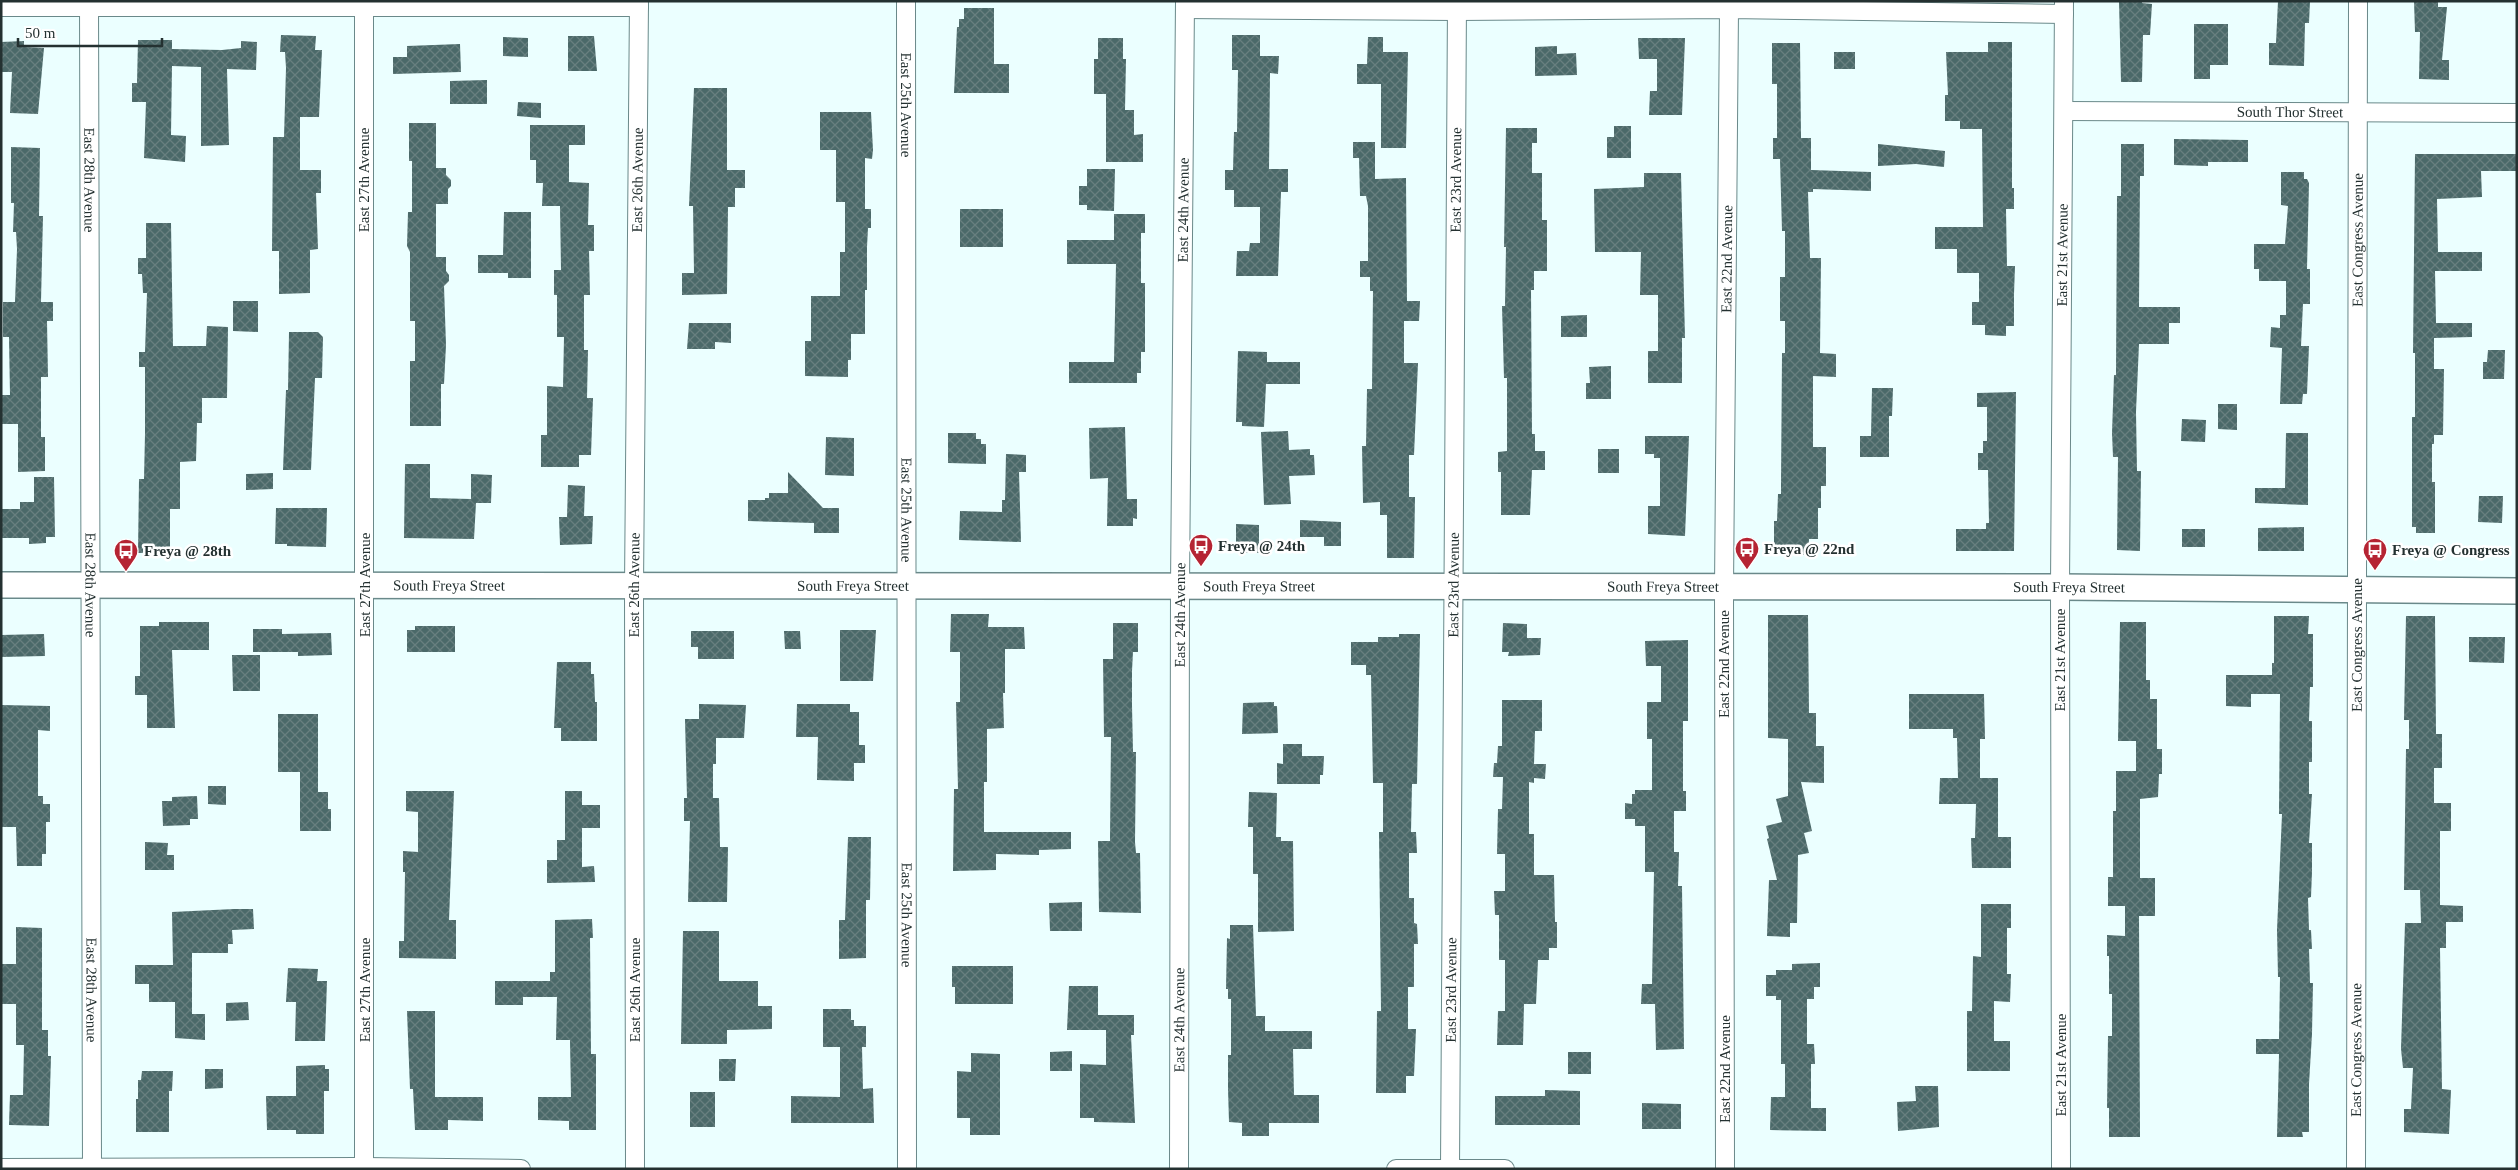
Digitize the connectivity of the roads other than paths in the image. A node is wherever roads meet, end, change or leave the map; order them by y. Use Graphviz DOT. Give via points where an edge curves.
graph roads {
  1 [pos="906,1"];
  2 [pos="2358,1"];
  3 [pos="639,4"];
  4 [pos="89,5"];
  5 [pos="364,5"];
  6 [pos="1185,5"];
  7 [pos="1458,6"];
  8 [pos="1,8"];
  9 [pos="2064,8"];
  10 [pos="1729,9"];
  11 [pos="2064,111"];
  12 [pos="2358,113"];
  13 [pos="2517,113"];
  14 [pos="1,585"];
  15 [pos="91,585"];
  16 [pos="365,586"];
  17 [pos="634,587"];
  18 [pos="905,587"];
  19 [pos="1180,587"];
  20 [pos="1454,587"];
  21 [pos="2060,587"];
  22 [pos="1724,588"];
  23 [pos="2357,590"];
  24 [pos="2517,591"];
  25 [pos="1,1168"];
  26 [pos="364,1168"];
  27 [pos="92,1169"];
  28 [pos="521,1169"];
  29 [pos="635,1169"];
  30 [pos="907,1169"];
  31 [pos="1179,1169"];
  32 [pos="1396,1169"];
  33 [pos="1450,1169"];
  34 [pos="1505,1169"];
  35 [pos="1725,1169"];
  36 [pos="2061,1169"];
  37 [pos="2356,1169"];
  1 -- 18 [label="street, East 25th Avenue"];
  2 -- 12 [label="street, East Congress Avenue"];
  3 -- 5 [label="street"];
  3 -- 17 [label="street, East 26th Avenue"];
  4 -- 5 [label="street"];
  4 -- 8 [label="street"];
  4 -- 15 [label="street, East 28th Avenue"];
  5 -- 16 [label="street, East 27th Avenue"];
  6 -- 7 [label="street"];
  6 -- 19 [label="street, East 24th Avenue"];
  7 -- 10 [label="street"];
  7 -- 20 [label="street, East 23rd Avenue"];
  9 -- 10 [label="street"];
  9 -- 11 [label="street, East 21st Avenue"];
  10 -- 22 [label="street, East 22nd Avenue"];
  11 -- 12 [label="street, South Thor Street"];
  11 -- 21 [label="street, East 21st Avenue"];
  12 -- 13 [label="street, South Thor Street"];
  12 -- 23 [label="street, East Congress Avenue"];
  14 -- 15 [label="main road, South Freya Street"];
  15 -- 16 [label="main road, South Freya Street"];
  15 -- 27 [label="street, East 28th Avenue"];
  16 -- 17 [label="main road, South Freya Street"];
  16 -- 26 [label="street, East 27th Avenue"];
  17 -- 18 [label="main road, South Freya Street"];
  17 -- 29 [label="street, East 26th Avenue"];
  18 -- 19 [label="main road, South Freya Street"];
  18 -- 30 [label="street, East 25th Avenue"];
  19 -- 20 [label="main road, South Freya Street"];
  19 -- 31 [label="street, East 24th Avenue"];
  20 -- 22 [label="main road, South Freya Street"];
  20 -- 33 [label="street, East 23rd Avenue"];
  21 -- 22 [label="main road, South Freya Street"];
  21 -- 23 [label="main road, South Freya Street"];
  21 -- 36 [label="street, East 21st Avenue"];
  22 -- 35 [label="street, East 22nd Avenue"];
  23 -- 24 [label="main road, South Freya Street"];
  23 -- 37 [label="street, East Congress Avenue"];
  25 -- 27 [label="street"];
  26 -- 27 [label="street"];
  26 -- 28 [label="street"];
  32 -- 33 [label="street"];
  33 -- 34 [label="street"];
}
